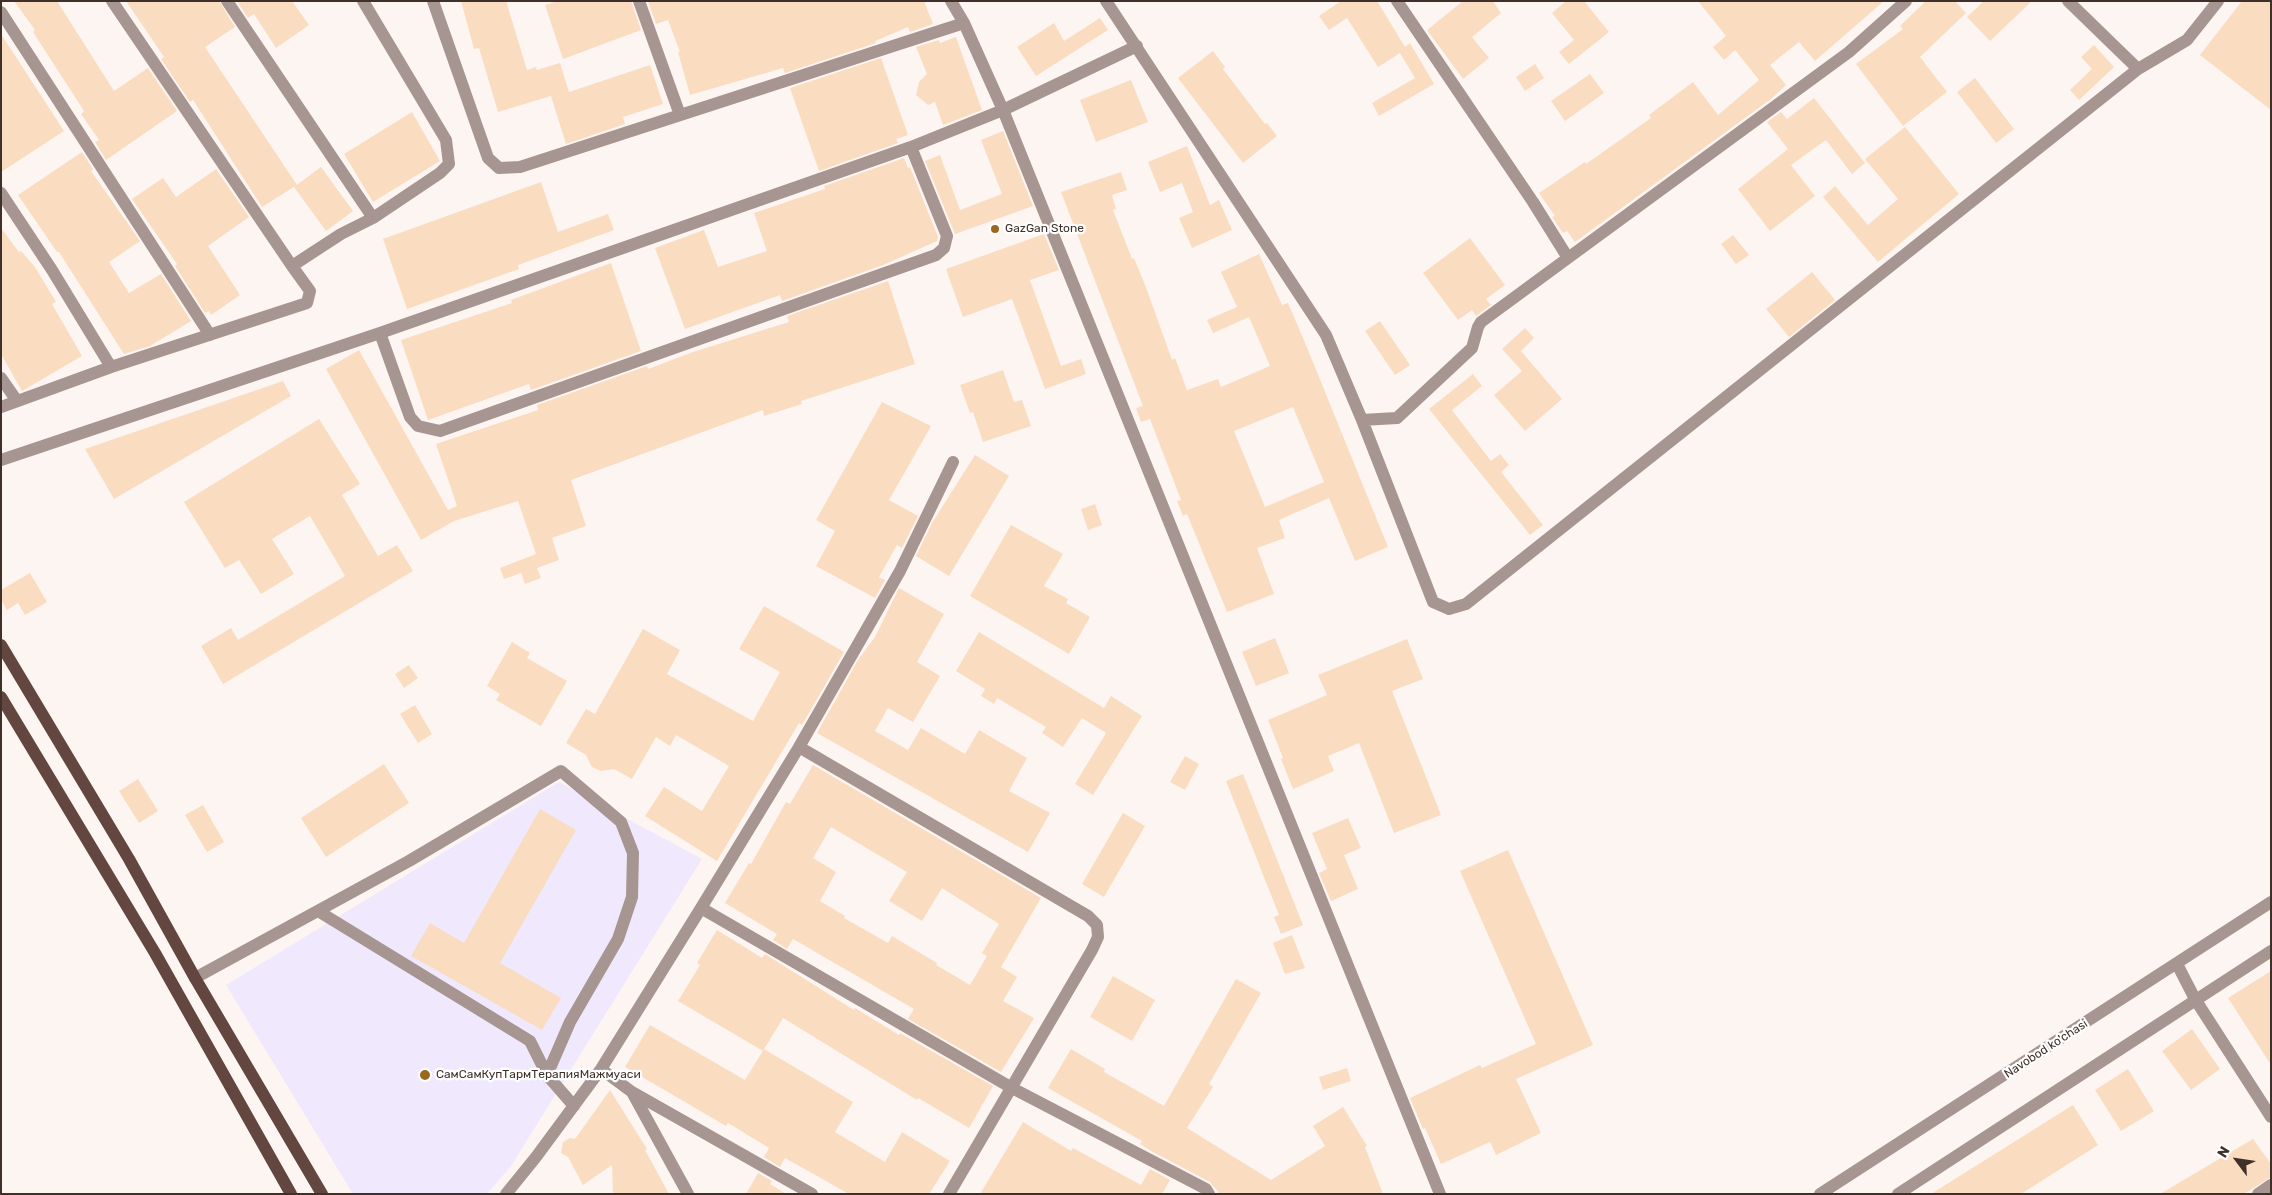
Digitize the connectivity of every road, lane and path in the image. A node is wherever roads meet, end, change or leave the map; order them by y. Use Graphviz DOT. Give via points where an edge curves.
graph roads {
  1 [pos="112,1"];
  2 [pos="227,1"];
  3 [pos="363,1"];
  4 [pos="433,1"];
  5 [pos="639,1"];
  6 [pos="951,1"];
  7 [pos="1106,1"];
  8 [pos="1397,1"];
  9 [pos="1906,1"];
  10 [pos="2068,1"];
  11 [pos="2218,1"];
  12 [pos="1,12"];
  13 [pos="964,23"];
  14 [pos="1137,46"];
  15 [pos="2138,69"];
  16 [pos="1003,110"];
  17 [pos="680,115"];
  18 [pos="911,147"];
  19 [pos="1,192"];
  20 [pos="373,218"];
  21 [pos="1568,258"];
  22 [pos="292,266"];
  23 [pos="380,333"];
  24 [pos="210,335"];
  25 [pos="111,367"];
  26 [pos="1,378"];
  27 [pos="17,401"];
  28 [pos="1,407"];
  29 [pos="1362,420"];
  30 [pos="1,460"];
  31 [pos="953,462"];
  32 [pos="1,645"];
  33 [pos="1,697"];
  34 [pos="799,748"];
  35 [pos="2271,902"];
  36 [pos="701,908"];
  37 [pos="318,911"];
  38 [pos="2271,951"];
  39 [pos="2177,964"];
  40 [pos="195,978"];
  41 [pos="2195,998"];
  42 [pos="602,1069"];
  43 [pos="547,1075"];
  44 [pos="1012,1088"];
  45 [pos="632,1092"];
  46 [pos="574,1106"];
  47 [pos="2271,1117"];
  48 [pos="2271,1185"];
  49 [pos="291,1194"];
  50 [pos="322,1194"];
  51 [pos="506,1194"];
  52 [pos="688,1194"];
  53 [pos="812,1194"];
  54 [pos="949,1194"];
  55 [pos="1209,1194"];
  56 [pos="1440,1194"];
  57 [pos="1820,1194"];
  58 [pos="1898,1194"];
  59 [pos="2258,1194"];
  1 -- 22 [label="street"];
  2 -- 20 [label="street"];
  3 -- 20 [label="street" via="446,140 449,164"];
  4 -- 17 [label="street" via="488,158 499,168 520,167"];
  5 -- 17 [label="street"];
  6 -- 13 [label="street"];
  7 -- 14 [label="street"];
  8 -- 21 [label="street"];
  9 -- 21 [label="street" via="1849,52"];
  10 -- 15 [label="street"];
  11 -- 15 [label="street" via="2187,40"];
  12 -- 24 [label="street"];
  13 -- 16 [label="street"];
  13 -- 17 [label="street"];
  14 -- 16 [label="street"];
  14 -- 29 [label="street" via="1326,335"];
  15 -- 29 [label="street" via="1466,604 1449,609 1433,602"];
  16 -- 18 [label="street"];
  16 -- 56 [label="street"];
  18 -- 23 [label="street"];
  18 -- 23 [label="street" via="947,236 944,248 936,255 468,421 440,430 418,426 410,417"];
  19 -- 25 [label="street"];
  20 -- 22 [label="street" via="341,234"];
  21 -- 29 [label="street" via="1481,322 1472,348 1397,418"];
  22 -- 24 [label="street" via="310,291 307,304"];
  23 -- 30 [label="street"];
  24 -- 25 [label="street"];
  25 -- 27 [label="street"];
  26 -- 27 [label="street"];
  27 -- 28 [label="street"];
  31 -- 34 [label="street" via="900,571"];
  32 -- 40 [label="main road" via="129,858"];
  33 -- 49 [label="main road" via="155,953"];
  34 -- 36 [label="street"];
  34 -- 44 [label="street" via="1088,916 1097,925 1098,937 1092,950"];
  35 -- 39 [label="street, Navobod ko'chasi"];
  36 -- 42 [label="street"];
  36 -- 44 [label="street"];
  37 -- 40 [label="street"];
  37 -- 43 [label="street" via="530,1041"];
  37 -- 43 [label="street" via="561,770 621,822 633,852 632,896 618,940 570,1022"];
  38 -- 41 [label="street"];
  39 -- 41 [label="street"];
  39 -- 57 [label="street, Navobod ko'chasi"];
  40 -- 50 [label="main road"];
  41 -- 47 [label="street"];
  41 -- 58 [label="street"];
  42 -- 45 [label="street"];
  42 -- 46 [label="street"];
  43 -- 46 [label="street"];
  44 -- 54 [label="street"];
  44 -- 55 [label="street" via="1206,1189"];
  45 -- 52 [label="street"];
  45 -- 53 [label="street"];
  46 -- 51 [label="street"];
  48 -- 59 [label="street"];
}
